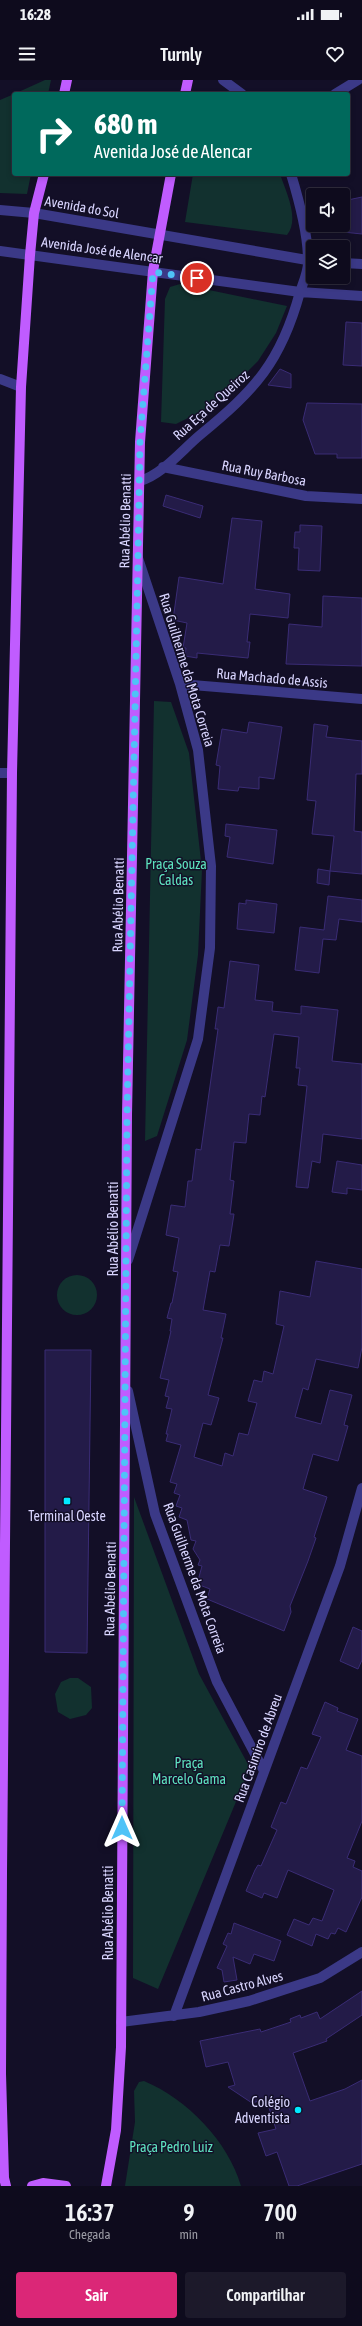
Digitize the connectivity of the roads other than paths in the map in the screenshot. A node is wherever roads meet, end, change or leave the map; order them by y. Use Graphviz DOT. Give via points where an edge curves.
graph roads {
  1 [pos="67,80"];
  2 [pos="188,80"];
  3 [pos="223,80"];
  4 [pos="358,80"];
  5 [pos="64,92"];
  6 [pos="185,92"];
  7 [pos="239,92"];
  8 [pos="338,92"];
  9 [pos="43,176"];
  10 [pos="171,176"];
  11 [pos="292,176"];
  12 [pos="0,210"];
  13 [pos="34,213"];
  14 [pos="160,235"];
  15 [pos="307,240"];
  16 [pos="0,251"];
  17 [pos="30,255"];
  18 [pos="306,260"];
  19 [pos="350,263"];
  20 [pos="362,264"];
  21 [pos="153,272"];
  22 [pos="306,275"];
  23 [pos="300,292"];
  24 [pos="362,296"];
  25 [pos="0,379"];
  26 [pos="21,387"];
  27 [pos="163,467"];
  28 [pos="140,481"];
  29 [pos="362,499"];
  30 [pos="138,556"];
  31 [pos="180,684"];
  32 [pos="362,699"];
  33 [pos="0,773"];
  34 [pos="12,774"];
  35 [pos="127,1262"];
  36 [pos="126,1385"];
  37 [pos="3,1415"];
  38 [pos="362,1488"];
  39 [pos="264,1771"];
  40 [pos="362,1952"];
  41 [pos="174,2016"];
  42 [pos="121,2022"];
  43 [pos="0,2074"];
  44 [pos="6,2186"];
  45 [pos="32,2186"];
  46 [pos="66,2186"];
  47 [pos="106,2186"];
  1 -- 5 [label="main road"];
  2 -- 6 [label="main road"];
  3 -- 7 [label="street"];
  4 -- 8 [label="street"];
  9 -- 13 [label="main road"];
  10 -- 14 [label="main road, Rua Abélio Benatti"];
  11 -- 15 [label="street, Rua Eça de Queiroz"];
  12 -- 13 [label="street, Avenida do Sol"];
  13 -- 14 [label="street, Avenida do Sol"];
  13 -- 17 [label="main road"];
  14 -- 18 [label="street, Avenida José de Alencar"];
  14 -- 21 [label="main road, Rua Abélio Benatti"];
  16 -- 17 [label="street"];
  17 -- 21 [label="street, Avenida José de Alencar"];
  17 -- 26 [label="main road"];
  19 -- 20 [label="street"];
  21 -- 23 [label="street, Avenida José de Alencar"];
  21 -- 28 [label="main road, Rua Abélio Benatti" via="140,442"];
  22 -- 23 [label="street, Rua Eça de Queiroz"];
  23 -- 24 [label="street, Avenida José de Alencar"];
  23 -- 27 [label="street, Rua Eça de Queiroz" via="294,315 276,355 262,378 242,400"];
  25 -- 26 [label="street"];
  26 -- 34 [label="main road"];
  27 -- 28 [label="street, Rua Eça de Queiroz"];
  27 -- 29 [label="street, Rua Ruy Barbosa" via="306,496"];
  28 -- 30 [label="main road, Rua Abélio Benatti"];
  30 -- 31 [label="street, Rua Guilherme da Mota Correia"];
  30 -- 35 [label="main road, Rua Abélio Benatti" via="127,1116"];
  31 -- 32 [label="street, Rua Machado de Assis"];
  31 -- 35 [label="street, Rua Guilherme da Mota Correia" via="198,750 211,866 210,948 198,1039"];
  33 -- 34 [label="street"];
  34 -- 37 [label="main road"];
  35 -- 36 [label="main road, Rua Abélio Benatti"];
  36 -- 39 [label="street, Rua Guilherme da Mota Correia" via="155,1514 217,1682"];
  36 -- 42 [label="main road, Rua Abélio Benatti"];
  37 -- 43 [label="main road"];
  38 -- 39 [label="street, Rua Casimiro de Abreu" via="340,1566"];
  39 -- 41 [label="street, Rua Casimiro de Abreu"];
  40 -- 41 [label="street, Rua Castro Alves" via="320,1978 249,2001"];
  41 -- 42 [label="street, Rua Castro Alves"];
  42 -- 47 [label="main road, Rua Abélio Benatti" via="116,2130"];
  43 -- 44 [label="main road"];
  45 -- 46 [label="main road" via="42,2183"];
}
